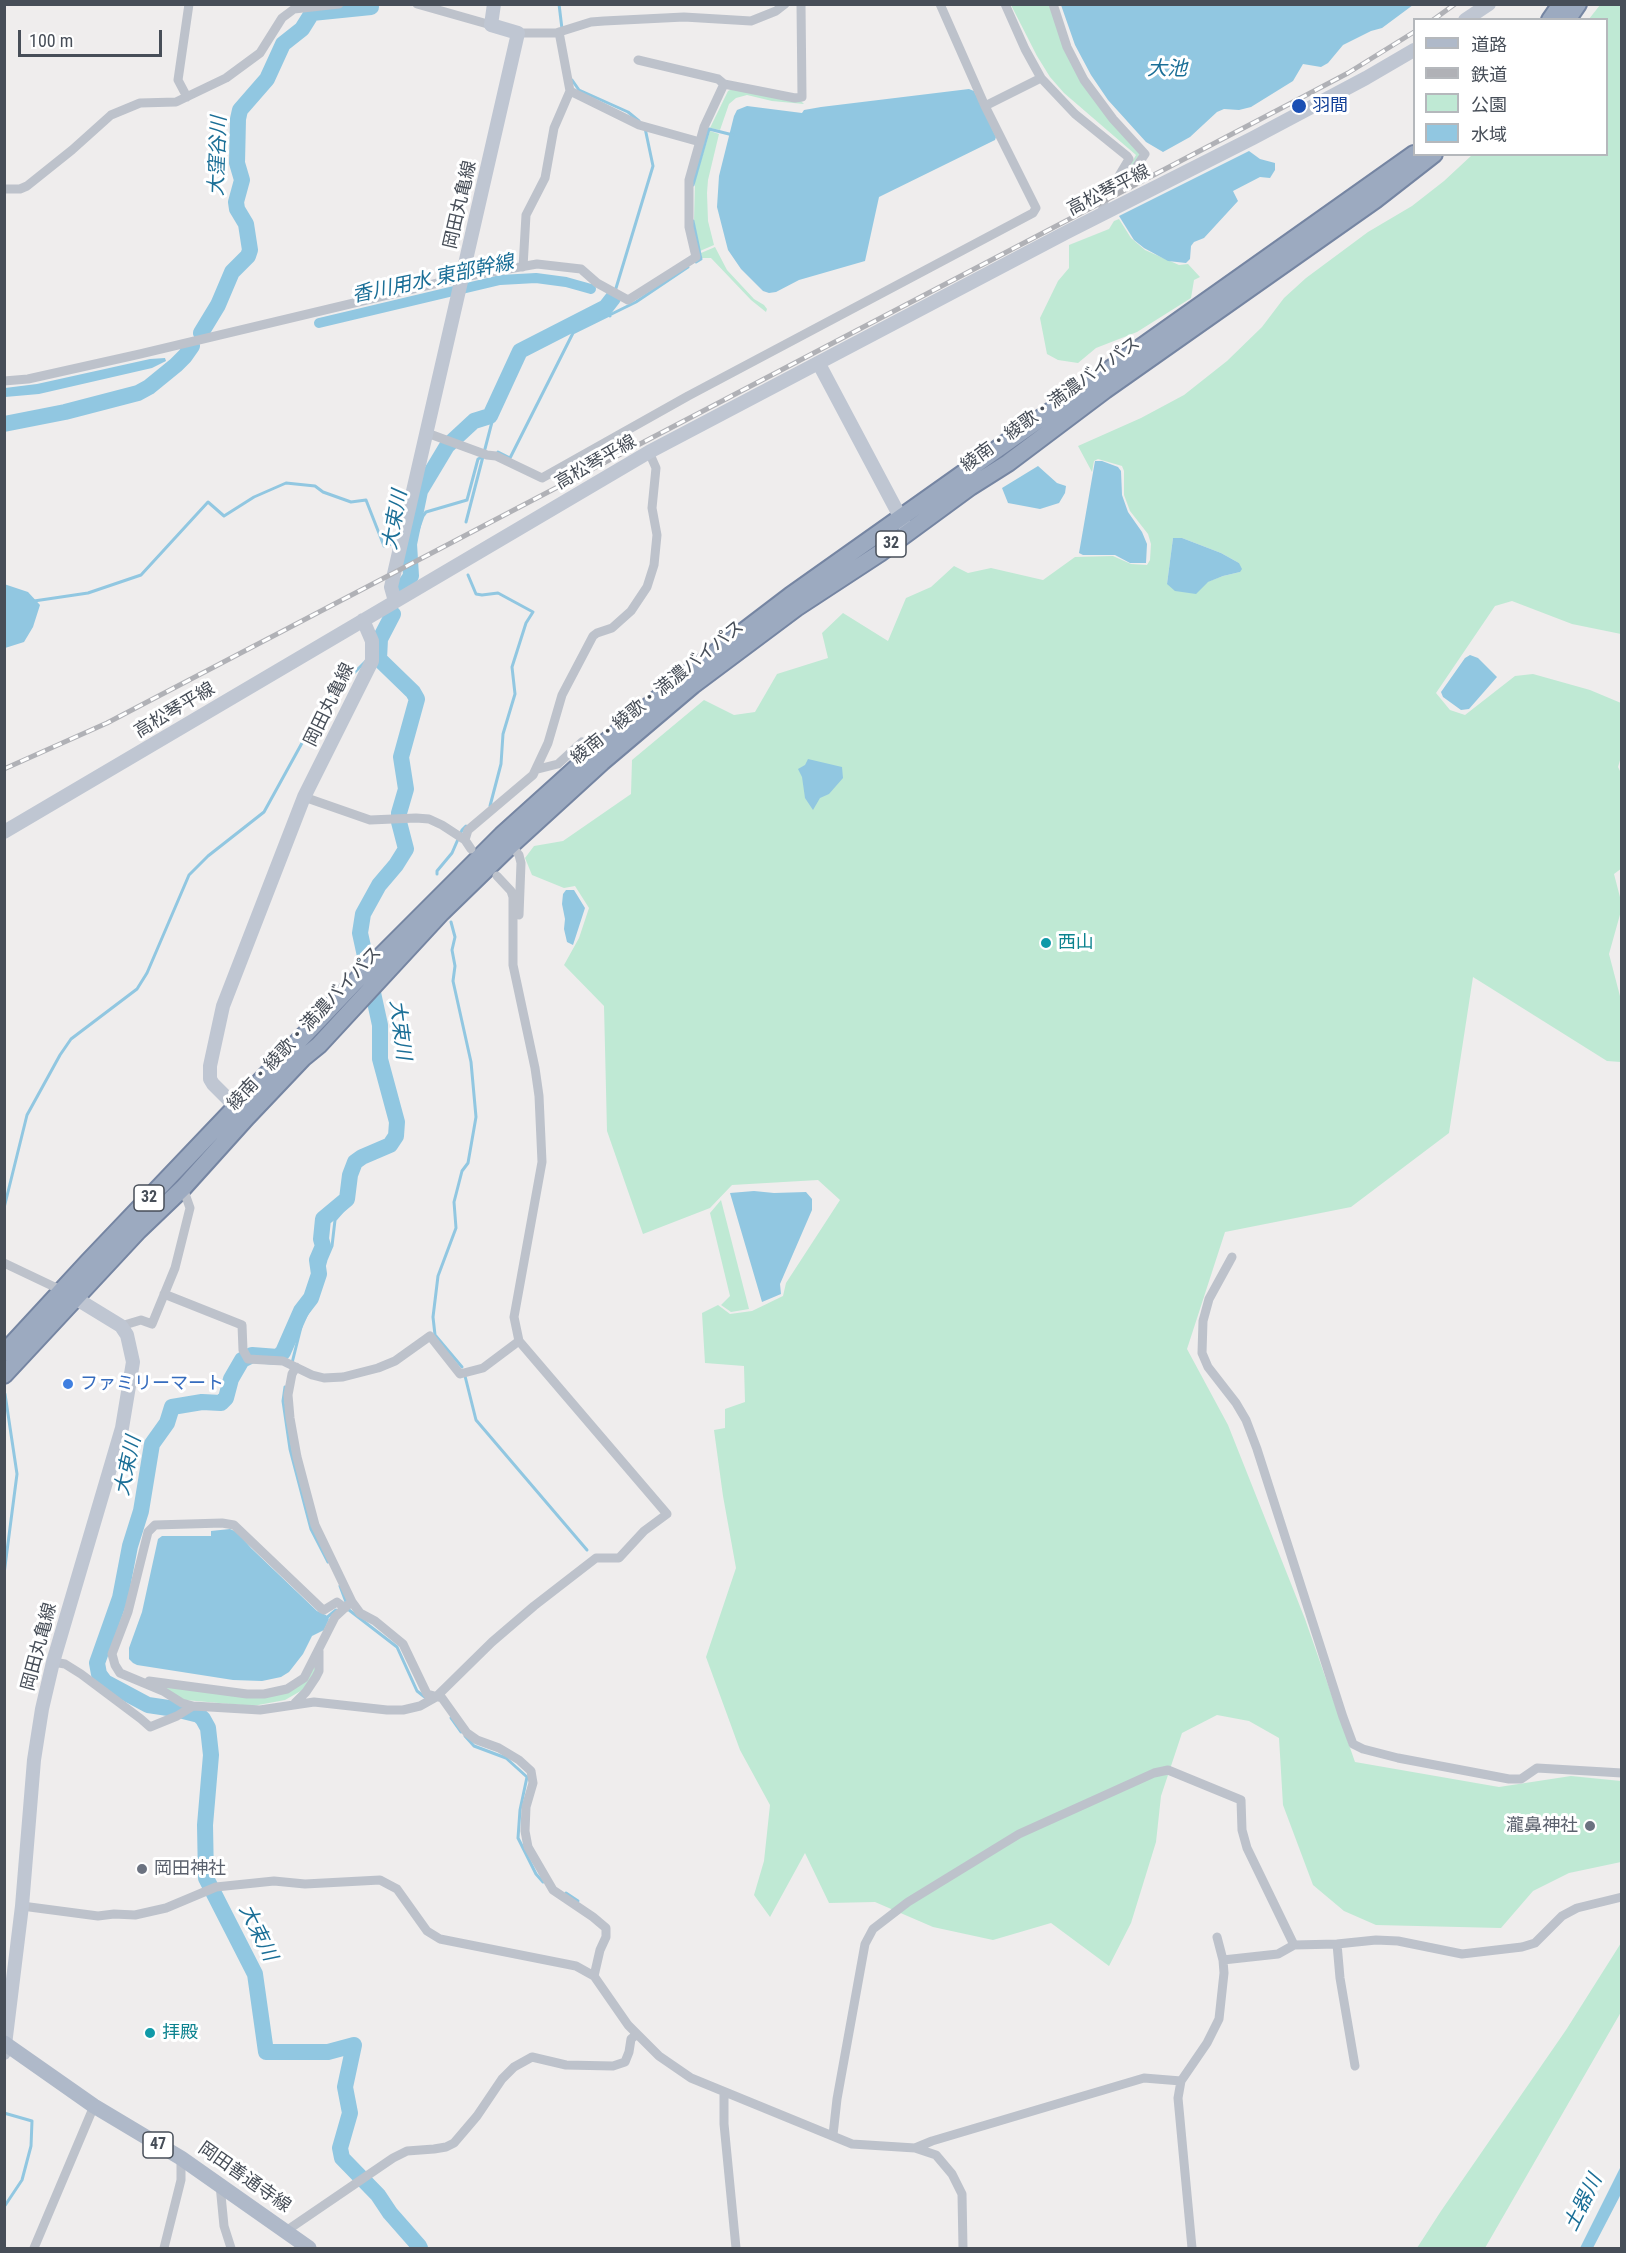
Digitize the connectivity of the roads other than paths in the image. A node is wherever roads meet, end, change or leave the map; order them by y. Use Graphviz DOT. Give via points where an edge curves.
graph roads {
  1 [pos="189,4"];
  2 [pos="339,4"];
  3 [pos="417,4"];
  4 [pos="494,4"];
  5 [pos="785,4"];
  6 [pos="801,4"];
  7 [pos="940,4"];
  8 [pos="1005,4"];
  9 [pos="1053,4"];
  10 [pos="1489,4"];
  11 [pos="1562,4"];
  12 [pos="1578,4"];
  13 [pos="1468,18"];
  14 [pos="1552,18"];
  15 [pos="1568,18"];
  16 [pos="491,25"];
  17 [pos="561,31"];
  18 [pos="518,33"];
  19 [pos="1413,51"];
  20 [pos="638,60"];
  21 [pos="1041,78"];
  22 [pos="724,84"];
  23 [pos="570,91"];
  24 [pos="187,98"];
  25 [pos="986,106"];
  26 [pos="700,142"];
  27 [pos="1413,155"];
  28 [pos="1431,156"];
  29 [pos="6,192"];
  30 [pos="1103,208"];
  31 [pos="524,267"];
  32 [pos="462,280"];
  33 [pos="819,364"];
  34 [pos="4,381"];
  35 [pos="427,433"];
  36 [pos="649,452"];
  37 [pos="904,525"];
  38 [pos="394,601"];
  39 [pos="363,620"];
  40 [pos="593,753"];
  41 [pos="538,769"];
  42 [pos="304,797"];
  43 [pos="4,832"];
  44 [pos="461,838"];
  45 [pos="511,845"];
  46 [pos="471,849"];
  47 [pos="497,876"];
  48 [pos="514,920"];
  49 [pos="380,968"];
  50 [pos="241,1112"];
  51 [pos="183,1188"];
  52 [pos="1232,1257"];
  53 [pos="4,1263"];
  54 [pos="69,1294"];
  55 [pos="164,1294"];
  56 [pos="121,1326"];
  57 [pos="519,1341"];
  58 [pos="4,1353"];
  59 [pos="293,1365"];
  60 [pos="4,1375"];
  61 [pos="346,1605"];
  62 [pos="320,1648"];
  63 [pos="53,1662"];
  64 [pos="144,1682"];
  65 [pos="433,1699"];
  66 [pos="295,1703"];
  67 [pos="192,1708"];
  68 [pos="1622,1773"];
  69 [pos="1622,1897"];
  70 [pos="22,1906"];
  71 [pos="1217,1937"];
  72 [pos="1337,1944"];
  73 [pos="1294,1945"];
  74 [pos="1223,1960"];
  75 [pos="590,1974"];
  76 [pos="637,2034"];
  77 [pos="5,2047"];
  78 [pos="1355,2066"];
  79 [pos="1181,2081"];
  80 [pos="724,2093"];
  81 [pos="94,2106"];
  82 [pos="833,2135"];
  83 [pos="915,2148"];
  84 [pos="181,2158"];
  85 [pos="220,2185"];
  86 [pos="286,2231"];
  87 [pos="34,2248"];
  88 [pos="164,2248"];
  89 [pos="231,2248"];
  90 [pos="309,2248"];
  91 [pos="736,2248"];
  92 [pos="963,2248"];
  93 [pos="1191,2248"];
  1 -- 24 [label="street" via="178,80"];
  2 -- 24 [label="street" via="289,12 260,53 226,78"];
  3 -- 16 [label="street"];
  4 -- 16 [label="main road"];
  5 -- 17 [label="street" via="751,21 684,17 597,22"];
  6 -- 22 [label="street" via="802,98"];
  7 -- 25 [label="street"];
  8 -- 21 [label="street"];
  9 -- 30 [label="street" via="1067,47 1084,80 1145,154"];
  10 -- 13 [label="main road"];
  11 -- 14 [label="highway"];
  12 -- 15 [label="highway"];
  16 -- 18 [label="main road"];
  17 -- 18 [label="street"];
  17 -- 23 [label="street"];
  18 -- 32 [label="main road, 岡田丸亀線"];
  19 -- 30 [label="main road, 高松琴平線" via="1263,132"];
  20 -- 22 [label="street" via="718,79"];
  21 -- 25 [label="street"];
  21 -- 30 [label="street" via="1075,114 1129,159"];
  22 -- 26 [label="street"];
  23 -- 26 [label="street" via="643,126"];
  23 -- 31 [label="street" via="554,128 545,178 526,215"];
  24 -- 29 [label="street" via="140,103 111,115 27,186"];
  25 -- 35 [label="street" via="1036,208 1033,213 542,478 496,456"];
  26 -- 31 [label="street" via="689,180 688,207 696,257 628,300 581,269 537,264"];
  27 -- 37 [label="highway, 綾南・綾歌・満濃バイパス / 32"];
  28 -- 37 [label="highway, 綾南・綾歌・満濃バイパス / 32" via="1008,463"];
  30 -- 33 [label="main road, 高松琴平線"];
  31 -- 32 [label="street"];
  32 -- 34 [label="street" via="28,379"];
  32 -- 35 [label="main road, 岡田丸亀線"];
  33 -- 36 [label="main road, 高松琴平線"];
  33 -- 37 [label="main road"];
  35 -- 38 [label="main road, 岡田丸亀線" via="391,588"];
  36 -- 38 [label="main road, 高松琴平線"];
  36 -- 41 [label="street" via="656,468 652,508 657,529 651,575 631,611 612,628 593,636 562,695"];
  37 -- 40 [label="highway, 綾南・綾歌・満濃バイパス / 32" via="790,596 684,676"];
  37 -- 45 [label="highway, 綾南・綾歌・満濃バイパス / 32" via="880,553 796,608 693,685"];
  38 -- 39 [label="main road"];
  39 -- 42 [label="main road, 岡田丸亀線" via="372,641 372,657"];
  39 -- 43 [label="main road, 高松琴平線"];
  40 -- 41 [label="street" via="582,742 558,764"];
  40 -- 49 [label="highway, 綾南・綾歌・満濃バイパス / 32" via="502,835"];
  41 -- 44 [label="street"];
  42 -- 44 [label="street" via="370,820 429,819"];
  42 -- 50 [label="main road, 岡田丸亀線" via="223,1006 210,1066 210,1079"];
  44 -- 46 [label="street"];
  45 -- 48 [label="street" via="521,863 519,917"];
  45 -- 49 [label="highway, 綾南・綾歌・満濃バイパス / 32"];
  47 -- 48 [label="street" via="511,891"];
  48 -- 57 [label="street" via="513,965 535,1068 542,1162 514,1317"];
  49 -- 50 [label="highway, 綾南・綾歌・満濃バイパス / 32" via="358,990 319,1045"];
  50 -- 51 [label="highway, 綾南・綾歌・満濃バイパス / 32"];
  50 -- 54 [label="highway, 綾南・綾歌・満濃バイパス / 32"];
  51 -- 54 [label="highway, 綾南・綾歌・満濃バイパス / 32"];
  51 -- 55 [label="street" via="190,1208 175,1268"];
  52 -- 68 [label="street" via="1209,1299 1202,1353 1236,1403 1254,1439 1353,1744 1398,1758 1509,1779 1521,1779 1537,1768"];
  53 -- 54 [label="street"];
  54 -- 56 [label="main road"];
  54 -- 58 [label="highway, 綾南・綾歌・満濃バイパス / 32"];
  54 -- 60 [label="highway, 綾南・綾歌・満濃バイパス / 32"];
  55 -- 56 [label="street" via="152,1324 141,1320"];
  55 -- 59 [label="street" via="242,1325 246,1357"];
  56 -- 63 [label="main road, 岡田丸亀線" via="133,1362 122,1428"];
  57 -- 59 [label="street" via="483,1368 460,1374 430,1336 395,1361 343,1377 324,1378"];
  57 -- 65 [label="street" via="667,1515 644,1531 619,1558 596,1558 534,1606"];
  59 -- 61 [label="street" via="288,1395 297,1457 315,1525"];
  61 -- 62 [label="street" via="335,1617"];
  61 -- 64 [label="street" via="337,1602 322,1609 234,1525 155,1525 148,1532 128,1612 112,1654 120,1673"];
  61 -- 65 [label="street" via="375,1621 403,1644 423,1688"];
  62 -- 64 [label="street" via="304,1678 275,1692 247,1694"];
  62 -- 66 [label="street" via="319,1671"];
  63 -- 67 [label="street" via="81,1674 150,1727"];
  63 -- 70 [label="main road, 岡田丸亀線" via="34,1760"];
  64 -- 67 [label="street"];
  65 -- 66 [label="street" via="404,1710"];
  65 -- 75 [label="street" via="442,1698 448,1704 467,1733 499,1748 531,1771 533,1783 525,1831 528,1847 553,1890 606,1928"];
  66 -- 67 [label="street" via="260,1710"];
  69 -- 72 [label="street" via="1577,1908 1562,1916 1535,1943 1522,1947 1462,1954 1398,1941"];
  70 -- 75 [label="street" via="98,1916 135,1915 166,1908 213,1888 274,1881 305,1884 380,1880 397,1889 427,1931 440,1939 576,1966"];
  70 -- 77 [label="main road, 岡田丸亀線"];
  71 -- 74 [label="street"];
  72 -- 73 [label="street"];
  72 -- 78 [label="street"];
  73 -- 74 [label="street" via="1278,1954"];
  73 -- 82 [label="street" via="1247,1848 1241,1800 1168,1770 1154,1773 1019,1834 908,1902 873,1929 865,1944"];
  74 -- 79 [label="street" via="1219,2019"];
  75 -- 76 [label="street"];
  76 -- 80 [label="street" via="659,2056 691,2078"];
  76 -- 86 [label="street" via="631,2039 625,2062 613,2066 566,2065 532,2057 514,2067 454,2143 407,2151"];
  77 -- 81 [label="main road, 岡田善通寺線 / 47"];
  79 -- 83 [label="street" via="1144,2078"];
  79 -- 93 [label="street" via="1178,2098"];
  80 -- 82 [label="street"];
  80 -- 91 [label="street"];
  81 -- 84 [label="main road, 岡田善通寺線 / 47"];
  81 -- 87 [label="street"];
  82 -- 83 [label="street" via="852,2144"];
  83 -- 92 [label="street" via="936,2155 962,2194"];
  84 -- 85 [label="main road, 岡田善通寺線 / 47"];
  84 -- 88 [label="street" via="181,2180"];
  85 -- 86 [label="main road, 岡田善通寺線 / 47"];
  85 -- 89 [label="street" via="224,2226"];
  86 -- 90 [label="main road, 岡田善通寺線 / 47"];
}
